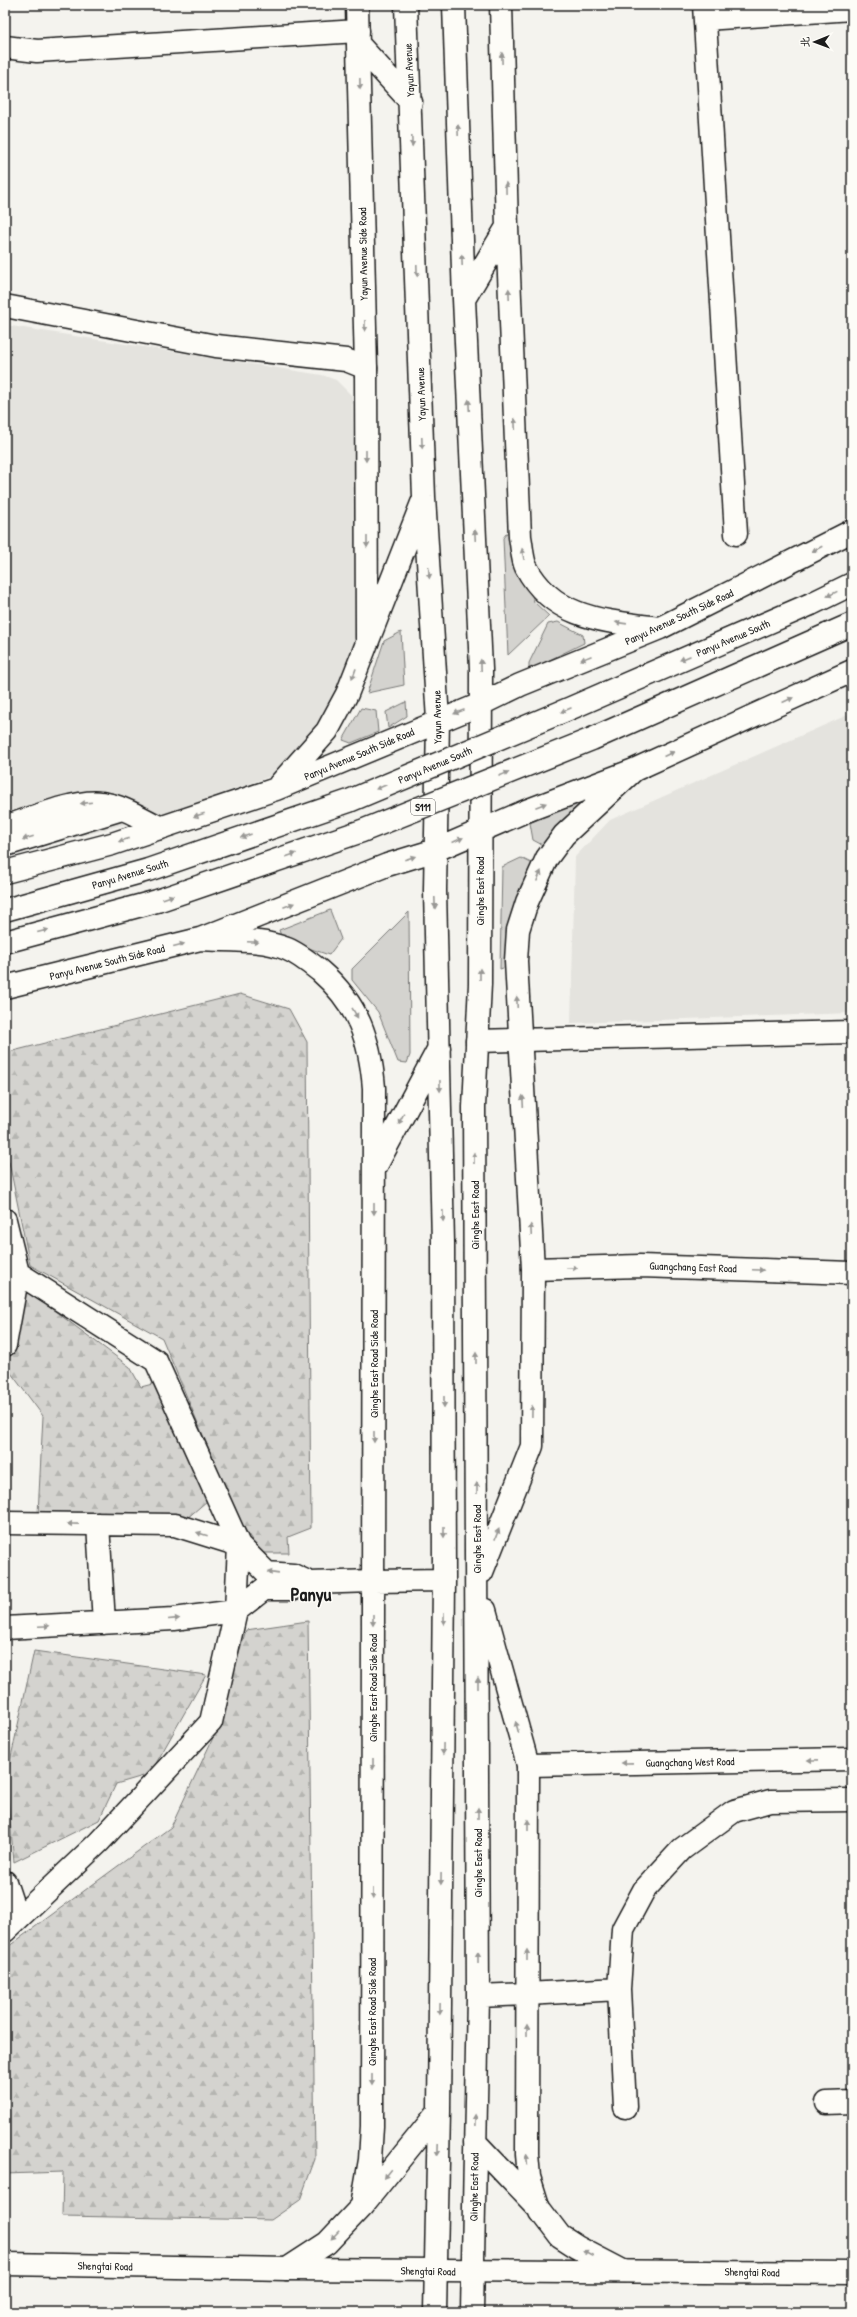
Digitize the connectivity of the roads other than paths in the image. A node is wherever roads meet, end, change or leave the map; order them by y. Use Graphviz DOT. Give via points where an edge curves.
graph roads {
  1 [pos="357,5"];
  2 [pos="406,5"];
  3 [pos="454,5"];
  4 [pos="501,5"];
  5 [pos="852,9"];
  6 [pos="704,12"];
  7 [pos="358,38"];
  8 [pos="5,47"];
  9 [pos="411,102"];
  10 [pos="506,227"];
  11 [pos="464,299"];
  12 [pos="5,306"];
  13 [pos="366,368"];
  14 [pos="424,497"];
  15 [pos="852,531"];
  16 [pos="736,534"];
  17 [pos="852,584"];
  18 [pos="852,624"];
  19 [pos="660,628"];
  20 [pos="368,638"];
  21 [pos="852,671"];
  22 [pos="481,704"];
  23 [pos="438,720"];
  24 [pos="634,770"];
  25 [pos="276,789"];
  26 [pos="123,809"];
  27 [pos="5,827"];
  28 [pos="161,828"];
  29 [pos="479,830"];
  30 [pos="5,845"];
  31 [pos="436,850"];
  32 [pos="5,872"];
  33 [pos="5,910"];
  34 [pos="200,939"];
  35 [pos="5,942"];
  36 [pos="5,987"];
  37 [pos="852,1032"];
  38 [pos="477,1041"];
  39 [pos="519,1041"];
  40 [pos="439,1047"];
  41 [pos="374,1170"];
  42 [pos="5,1220"];
  43 [pos="533,1269"];
  44 [pos="18,1273"];
  45 [pos="852,1273"];
  46 [pos="5,1345"];
  47 [pos="5,1523"];
  48 [pos="98,1524"];
  49 [pos="239,1545"];
  50 [pos="444,1580"];
  51 [pos="373,1581"];
  52 [pos="310,1583"];
  53 [pos="478,1583"];
  54 [pos="236,1611"];
  55 [pos="104,1623"];
  56 [pos="5,1628"];
  57 [pos="852,1760"];
  58 [pos="528,1765"];
  59 [pos="852,1800"];
  60 [pos="5,1882"];
  61 [pos="11,1925"];
  62 [pos="619,1989"];
  63 [pos="527,1994"];
  64 [pos="478,1996"];
  65 [pos="852,2102"];
  66 [pos="827,2103"];
  67 [pos="625,2107"];
  68 [pos="439,2111"];
  69 [pos="475,2142"];
  70 [pos="362,2206"];
  71 [pos="540,2212"];
  72 [pos="5,2264"];
  73 [pos="287,2269"];
  74 [pos="435,2271"];
  75 [pos="472,2271"];
  76 [pos="623,2271"];
  77 [pos="852,2273"];
  78 [pos="435,2312"];
  79 [pos="472,2312"];
  1 -- 7 [label="main road, Yayun Avenue Side Road"];
  2 -- 9 [label="main road, Yayun Avenue"];
  11 -- 3 [label="main road, one-way"];
  10 -- 4 [label="main road, one-way"];
  5 -- 6 [label="main road"];
  6 -- 16 [label="main road"];
  7 -- 8 [label="main road" via="37,51"];
  7 -- 9 [label="main road"];
  7 -- 13 [label="main road, Yayun Avenue Side Road, one-way"];
  9 -- 14 [label="main road, Yayun Avenue, one-way"];
  10 -- 11 [label="main road"];
  19 -- 10 [label="main road, one-way" via="595,619 560,606 538,586 525,566 520,537"];
  22 -- 11 [label="main road, one-way"];
  12 -- 13 [label="main road" via="216,346 346,360"];
  13 -- 20 [label="main road, Yayun Avenue Side Road, one-way"];
  14 -- 20 [label="main road"];
  14 -- 23 [label="main road, Yayun Avenue, one-way"];
  15 -- 19 [label="main road, Panyu Avenue South Side Road, one-way"];
  17 -- 33 [label="main road, Panyu Avenue South, one-way, bridge" via="571,708 349,801 148,870"];
  35 -- 18 [label="main road, S111, one-way, bridge" via="157,901 362,831 592,739"];
  19 -- 22 [label="main road, Panyu Avenue South Side Road, one-way" via="520,685"];
  20 -- 25 [label="main road, one-way" via="347,694 327,731"];
  24 -- 21 [label="main road, Panyu Avenue South Side Road, one-way"];
  22 -- 23 [label="main road, Panyu Avenue South Side Road, one-way"];
  22 -- 29 [label="main road, Qinghe East Road"];
  23 -- 25 [label="main road, Panyu Avenue South Side Road"];
  23 -- 31 [label="main road, Yayun Avenue"];
  29 -- 24 [label="main road, Panyu Avenue South Side Road, one-way"];
  39 -- 24 [label="main road, one-way" via="516,961 518,930 527,902 547,858 564,835"];
  25 -- 28 [label="main road, Panyu Avenue South Side Road, one-way"];
  26 -- 27 [label="main road, one-way" via="85,802"];
  26 -- 28 [label="main road"];
  26 -- 30 [label="main road, one-way"];
  28 -- 32 [label="main road, Panyu Avenue South Side Road, one-way" via="112,844"];
  31 -- 29 [label="main road, Panyu Avenue South Side Road, one-way"];
  38 -- 29 [label="main road, Qinghe East Road, one-way" via="480,984"];
  34 -- 31 [label="main road, Panyu Avenue South Side Road, one-way" via="387,865"];
  31 -- 40 [label="main road, one-way"];
  36 -- 34 [label="main road, Panyu Avenue South Side Road, one-way"];
  34 -- 41 [label="main road, Qinghe East Road Side Road, one-way" via="261,942 287,949 310,962 346,997 368,1040 372,1063"];
  37 -- 39 [label="main road"];
  38 -- 39 [label="main road"];
  53 -- 38 [label="main road, Qinghe East Road, one-way" via="474,1107"];
  43 -- 39 [label="main road, one-way"];
  40 -- 41 [label="main road, one-way"];
  40 -- 50 [label="main road, one-way" via="443,1242"];
  41 -- 51 [label="main road, Qinghe East Road Side Road, one-way"];
  42 -- 44 [label="main road"];
  43 -- 45 [label="main road, Guangchang East Road, one-way" via="640,1266"];
  53 -- 43 [label="main road, one-way" via="532,1446"];
  44 -- 46 [label="main road"];
  44 -- 49 [label="main road" via="156,1361"];
  48 -- 47 [label="main road, one-way"];
  49 -- 48 [label="main road, one-way" via="176,1525"];
  48 -- 55 [label="main road"];
  52 -- 49 [label="main road, one-way" via="293,1576 267,1573"];
  49 -- 54 [label="main road"];
  50 -- 51 [label="main road"];
  50 -- 68 [label="main road, one-way"];
  51 -- 52 [label="main road"];
  51 -- 70 [label="main road, Qinghe East Road Side Road, one-way" via="372,2126 370,2160"];
  52 -- 54 [label="main road" via="292,1589 264,1590"];
  58 -- 53 [label="main road, one-way"];
  64 -- 53 [label="main road, Qinghe East Road, one-way"];
  55 -- 54 [label="main road, one-way" via="174,1619"];
  54 -- 61 [label="main road" via="211,1722 99,1842"];
  56 -- 55 [label="main road, one-way"];
  57 -- 58 [label="main road, Guangchang West Road, one-way"];
  63 -- 58 [label="main road, one-way"];
  59 -- 62 [label="main road" via="770,1801 734,1811 682,1849 644,1890 623,1929"];
  60 -- 61 [label="main road"];
  62 -- 63 [label="main road"];
  62 -- 67 [label="main road"];
  63 -- 64 [label="main road"];
  71 -- 63 [label="main road, one-way" via="529,2177 527,2154"];
  69 -- 64 [label="main road, Qinghe East Road, one-way"];
  65 -- 66 [label="main road"];
  68 -- 70 [label="main road, one-way"];
  68 -- 74 [label="main road, one-way"];
  69 -- 71 [label="main road"];
  69 -- 75 [label="main road, Qinghe East Road"];
  70 -- 73 [label="main road, one-way" via="327,2243"];
  76 -- 71 [label="main road, one-way" via="560,2236"];
  72 -- 73 [label="main road, Shengtai Road"];
  73 -- 74 [label="main road, Shengtai Road"];
  74 -- 75 [label="main road, Shengtai Road"];
  74 -- 78 [label="main road"];
  75 -- 76 [label="main road, Shengtai Road"];
  75 -- 79 [label="main road, Qinghe East Road"];
  76 -- 77 [label="main road, Shengtai Road"];
}
